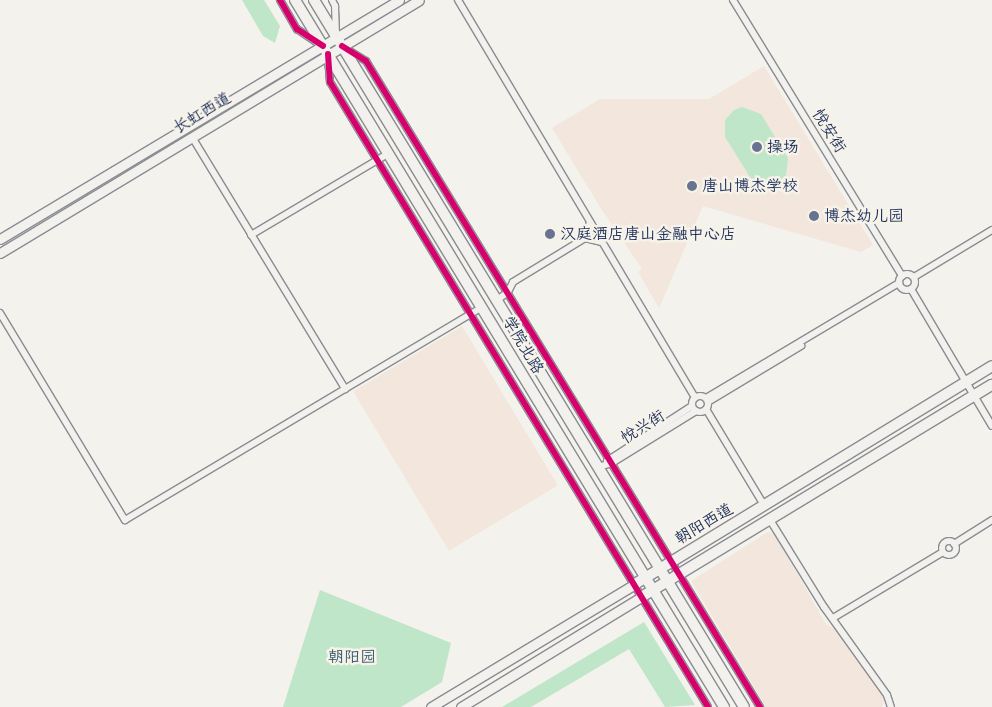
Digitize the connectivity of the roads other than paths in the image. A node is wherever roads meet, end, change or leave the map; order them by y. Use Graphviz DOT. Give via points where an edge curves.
graph roads {
  1 [pos="280,0"];
  2 [pos="294,0"];
  3 [pos="314,0"];
  4 [pos="332,0"];
  5 [pos="399,0"];
  6 [pos="419,0"];
  7 [pos="458,0"];
  8 [pos="732,0"];
  9 [pos="737,0"];
  10 [pos="339,42"];
  11 [pos="325,50"];
  12 [pos="192,137"];
  13 [pos="389,153"];
  14 [pos="378,160"];
  15 [pos="590,222"];
  16 [pos="992,230"];
  17 [pos="251,235"];
  18 [pos="585,238"];
  19 [pos="0,239"];
  20 [pos="601,242"];
  21 [pos="0,253"];
  22 [pos="914,277"];
  23 [pos="902,280"];
  24 [pos="911,289"];
  25 [pos="508,292"];
  26 [pos="496,301"];
  27 [pos="482,307"];
  28 [pos="0,313"];
  29 [pos="471,314"];
  30 [pos="992,366"];
  31 [pos="967,381"];
  32 [pos="992,385"];
  33 [pos="345,389"];
  34 [pos="974,396"];
  35 [pos="696,397"];
  36 [pos="702,406"];
  37 [pos="992,426"];
  38 [pos="611,461"];
  39 [pos="598,467"];
  40 [pos="763,505"];
  41 [pos="770,520"];
  42 [pos="992,520"];
  43 [pos="672,561"];
  44 [pos="659,569"];
  45 [pos="680,574"];
  46 [pos="645,578"];
  47 [pos="666,582"];
  48 [pos="634,584"];
  49 [pos="653,590"];
  50 [pos="643,596"];
  51 [pos="833,618"];
  52 [pos="431,707"];
  53 [pos="460,707"];
  54 [pos="708,707"];
  55 [pos="724,707"];
  56 [pos="744,707"];
  57 [pos="760,707"];
  58 [pos="891,707"];
  1 -- 11 [label="street" via="298,29"];
  2 -- 11 [label="main road, 学院北路"];
  3 -- 10 [label="main road, 学院北路"];
  4 -- 10 [label="street"];
  5 -- 10 [label="main road, 长虹西道"];
  6 -- 10 [label="main road, 长虹西道"];
  7 -- 15 [label="street"];
  8 -- 23 [label="street, 悦安街"];
  9 -- 23 [label="street, 悦安街"];
  10 -- 11 [label="main road, 长虹西道"];
  10 -- 25 [label="street" via="366,61"];
  10 -- 26 [label="main road, 学院北路"];
  11 -- 12 [label="main road, 长虹西道"];
  11 -- 13 [label="main road, 学院北路"];
  11 -- 14 [label="street" via="330,82"];
  11 -- 19 [label="main road, 长虹西道"];
  12 -- 17 [label="street"];
  12 -- 21 [label="main road, 长虹西道"];
  13 -- 14 [label="street"];
  13 -- 27 [label="main road, 学院北路"];
  14 -- 17 [label="street"];
  14 -- 29 [label="street"];
  15 -- 18 [label="street"];
  15 -- 20 [label="street"];
  16 -- 22 [label="street"];
  17 -- 33 [label="street"];
  18 -- 20 [label="street"];
  18 -- 25 [label="street" via="513,282"];
  20 -- 35 [label="street"];
  22 -- 23 [label="street"];
  22 -- 24 [label="street" via="915,285"];
  23 -- 24 [label="street"];
  23 -- 36 [label="street, 悦兴街"];
  24 -- 31 [label="street"];
  25 -- 26 [label="street"];
  25 -- 38 [label="street"];
  26 -- 27 [label="main road"];
  26 -- 39 [label="main road, 学院北路"];
  27 -- 29 [label="street"];
  27 -- 46 [label="main road, 学院北路"];
  28 -- 33 [label="street" via="125,520"];
  29 -- 33 [label="street"];
  29 -- 48 [label="street"];
  30 -- 31 [label="main road, 朝阳西道"];
  31 -- 34 [label="street"];
  31 -- 40 [label="main road, 朝阳西道"];
  32 -- 34 [label="main road, 朝阳西道"];
  34 -- 37 [label="street"];
  34 -- 41 [label="main road, 朝阳西道"];
  35 -- 36 [label="street"];
  35 -- 36 [label="street"];
  36 -- 38 [label="street, 悦兴街"];
  36 -- 40 [label="street"];
  38 -- 39 [label="street, 悦兴街"];
  38 -- 43 [label="street"];
  39 -- 44 [label="main road, 学院北路"];
  40 -- 43 [label="main road, 朝阳西道"];
  41 -- 45 [label="main road, 朝阳西道"];
  41 -- 51 [label="street"];
  42 -- 51 [label="street" via="954,544 945,542 943,552"];
  43 -- 44 [label="main road, 朝阳西道"];
  43 -- 45 [label="street"];
  44 -- 46 [label="main road, 朝阳西道"];
  44 -- 47 [label="main road, 学院北路"];
  45 -- 47 [label="main road, 朝阳西道"];
  45 -- 57 [label="street"];
  46 -- 48 [label="main road, 朝阳西道"];
  46 -- 49 [label="main road, 学院北路"];
  47 -- 49 [label="main road, 朝阳西道"];
  47 -- 56 [label="main road, 学院北路"];
  48 -- 50 [label="street"];
  48 -- 52 [label="main road, 朝阳西道"];
  49 -- 50 [label="main road, 朝阳西道"];
  49 -- 55 [label="main road, 学院北路"];
  50 -- 53 [label="main road, 朝阳西道"];
  50 -- 54 [label="street"];
  51 -- 58 [label="street" via="887,695"];
}
